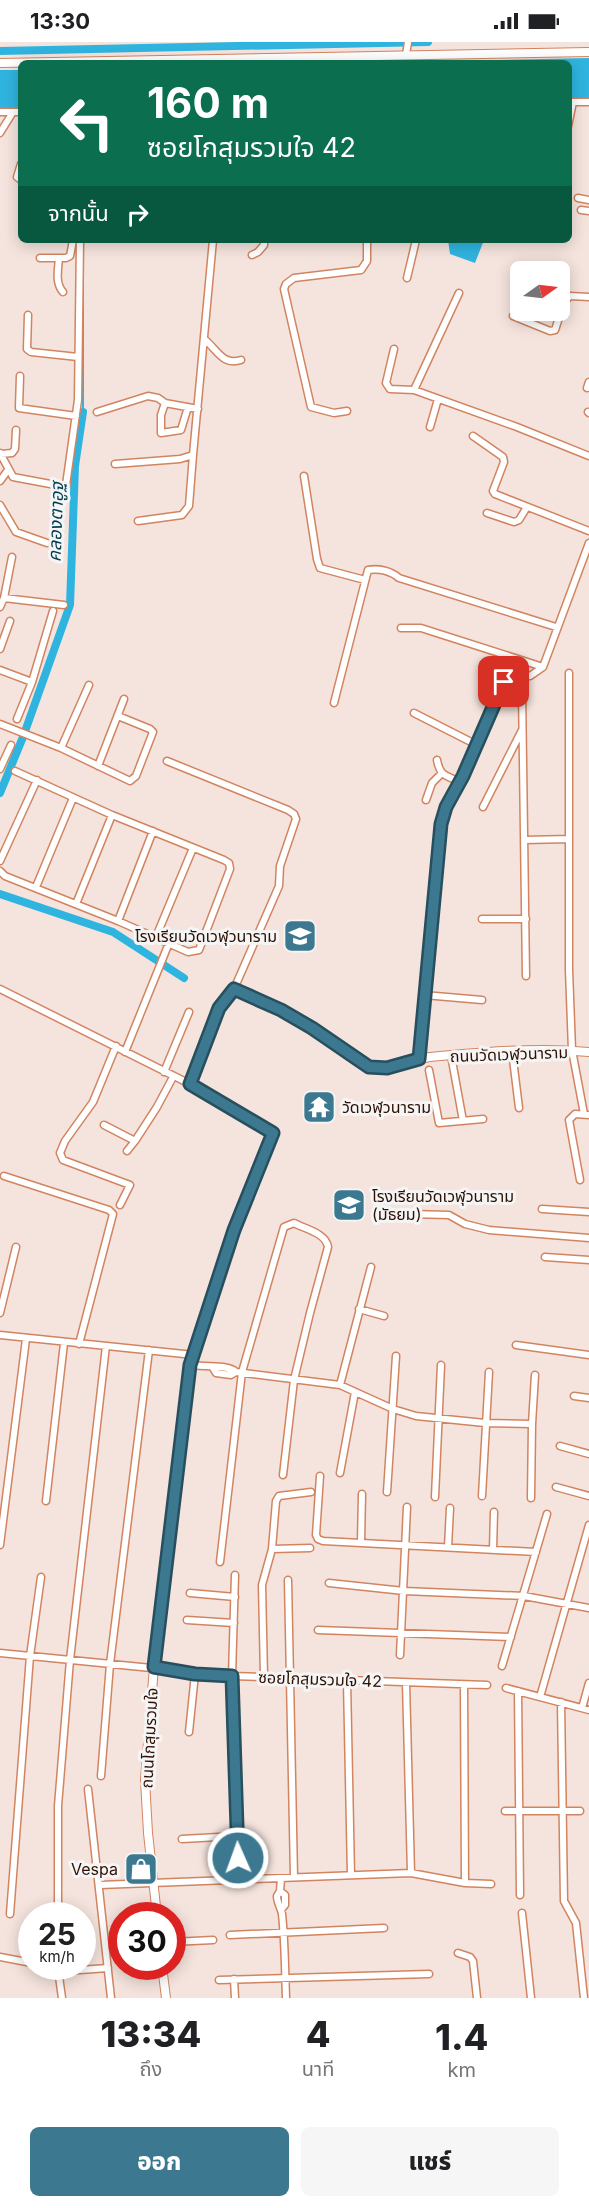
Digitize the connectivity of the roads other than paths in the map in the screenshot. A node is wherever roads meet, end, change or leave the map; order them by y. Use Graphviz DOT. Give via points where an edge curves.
graph roads {
  1 [pos="408,42"];
  2 [pos="589,52"];
  3 [pos="406,55"];
  4 [pos="152,60"];
  5 [pos="0,63"];
  6 [pos="18,63"];
  7 [pos="572,102"];
  8 [pos="589,102"];
  9 [pos="0,112"];
  10 [pos="13,112"];
  11 [pos="18,112"];
  12 [pos="0,133"];
  13 [pos="578,198"];
  14 [pos="589,200"];
  15 [pos="580,210"];
  16 [pos="589,211"];
  17 [pos="72,243"];
  18 [pos="80,243"];
  19 [pos="213,243"];
  20 [pos="264,243"];
  21 [pos="367,243"];
  22 [pos="415,243"];
  23 [pos="252,255"];
  24 [pos="40,258"];
  25 [pos="59,258"];
  26 [pos="407,278"];
  27 [pos="63,292"];
  28 [pos="459,293"];
  29 [pos="570,296"];
  30 [pos="589,297"];
  31 [pos="28,315"];
  32 [pos="525,321"];
  33 [pos="558,321"];
  34 [pos="204,339"];
  35 [pos="394,349"];
  36 [pos="78,357"];
  37 [pos="241,360"];
  38 [pos="20,376"];
  39 [pos="414,390"];
  40 [pos="438,399"];
  41 [pos="165,403"];
  42 [pos="188,407"];
  43 [pos="198,409"];
  44 [pos="347,411"];
  45 [pos="97,412"];
  46 [pos="76,416"];
  47 [pos="430,426"];
  48 [pos="16,430"];
  49 [pos="473,436"];
  50 [pos="0,454"];
  51 [pos="194,455"];
  52 [pos="589,456"];
  53 [pos="115,464"];
  54 [pos="8,470"];
  55 [pos="304,476"];
  56 [pos="0,481"];
  57 [pos="0,505"];
  58 [pos="527,507"];
  59 [pos="487,513"];
  60 [pos="138,521"];
  61 [pos="589,531"];
  62 [pos="47,543"];
  63 [pos="589,543"];
  64 [pos="12,557"];
  65 [pos="365,580"];
  66 [pos="4,598"];
  67 [pos="64,605"];
  68 [pos="0,608"];
  69 [pos="53,611"];
  70 [pos="10,621"];
  71 [pos="556,627"];
  72 [pos="401,628"];
  73 [pos="0,649"];
  74 [pos="543,667"];
  75 [pos="0,670"];
  76 [pos="569,673"];
  77 [pos="32,682"];
  78 [pos="89,685"];
  79 [pos="522,690"];
  80 [pos="124,699"];
  81 [pos="334,703"];
  82 [pos="414,713"];
  83 [pos="118,716"];
  84 [pos="17,719"];
  85 [pos="0,724"];
  86 [pos="523,728"];
  87 [pos="10,745"];
  88 [pos="477,745"];
  89 [pos="61,748"];
  90 [pos="437,759"];
  91 [pos="167,761"];
  92 [pos="98,766"];
  93 [pos="0,769"];
  94 [pos="15,771"];
  95 [pos="441,773"];
  96 [pos="37,780"];
  97 [pos="460,782"];
  98 [pos="73,798"];
  99 [pos="426,800"];
  100 [pos="483,807"];
  101 [pos="112,815"];
  102 [pos="153,831"];
  103 [pos="569,839"];
  104 [pos="525,840"];
  105 [pos="193,848"];
  106 [pos="0,861"];
  107 [pos="0,871"];
  108 [pos="36,887"];
  109 [pos="76,904"];
  110 [pos="482,919"];
  111 [pos="526,919"];
  112 [pos="118,921"];
  113 [pos="156,938"];
  114 [pos="169,943"];
  115 [pos="526,976"];
  116 [pos="0,989"];
  117 [pos="234,989"];
  118 [pos="424,995"];
  119 [pos="482,1000"];
  120 [pos="189,1012"];
  121 [pos="116,1046"];
  122 [pos="572,1050"];
  123 [pos="512,1051"];
  124 [pos="125,1052"];
  125 [pos="589,1052"];
  126 [pos="451,1055"];
  127 [pos="419,1059"];
  128 [pos="429,1070"];
  129 [pos="164,1072"];
  130 [pos="173,1077"];
  131 [pos="190,1084"];
  132 [pos="519,1108"];
  133 [pos="587,1115"];
  134 [pos="483,1119"];
  135 [pos="463,1121"];
  136 [pos="104,1125"];
  137 [pos="135,1141"];
  138 [pos="127,1151"];
  139 [pos="4,1176"];
  140 [pos="580,1180"];
  141 [pos="120,1205"];
  142 [pos="542,1209"];
  143 [pos="589,1212"];
  144 [pos="409,1214"];
  145 [pos="589,1238"];
  146 [pos="16,1246"];
  147 [pos="545,1257"];
  148 [pos="589,1260"];
  149 [pos="371,1267"];
  150 [pos="359,1309"];
  151 [pos="0,1312"];
  152 [pos="384,1316"];
  153 [pos="0,1335"];
  154 [pos="26,1339"];
  155 [pos="64,1343"];
  156 [pos="79,1344"];
  157 [pos="516,1345"];
  158 [pos="106,1346"];
  159 [pos="149,1350"];
  160 [pos="194,1355"];
  161 [pos="589,1355"];
  162 [pos="396,1356"];
  163 [pos="190,1365"];
  164 [pos="441,1365"];
  165 [pos="239,1372"];
  166 [pos="489,1372"];
  167 [pos="535,1375"];
  168 [pos="294,1380"];
  169 [pos="339,1385"];
  170 [pos="354,1392"];
  171 [pos="574,1396"];
  172 [pos="589,1398"];
  173 [pos="393,1409"];
  174 [pos="438,1419"];
  175 [pos="485,1423"];
  176 [pos="532,1424"];
  177 [pos="560,1446"];
  178 [pos="589,1454"];
  179 [pos="340,1473"];
  180 [pos="283,1475"];
  181 [pos="320,1476"];
  182 [pos="556,1487"];
  183 [pos="311,1492"];
  184 [pos="387,1492"];
  185 [pos="362,1494"];
  186 [pos="482,1496"];
  187 [pos="589,1496"];
  188 [pos="435,1497"];
  189 [pos="531,1498"];
  190 [pos="46,1501"];
  191 [pos="407,1507"];
  192 [pos="450,1508"];
  193 [pos="494,1512"];
  194 [pos="547,1514"];
  195 [pos="589,1525"];
  196 [pos="361,1543"];
  197 [pos="0,1545"];
  198 [pos="405,1546"];
  199 [pos="448,1547"];
  200 [pos="310,1548"];
  201 [pos="272,1549"];
  202 [pos="493,1550"];
  203 [pos="536,1552"];
  204 [pos="219,1562"];
  205 [pos="235,1575"];
  206 [pos="41,1577"];
  207 [pos="288,1580"];
  208 [pos="329,1583"];
  209 [pos="404,1591"];
  210 [pos="190,1593"];
  211 [pos="524,1596"];
  212 [pos="235,1597"];
  213 [pos="567,1604"];
  214 [pos="589,1608"];
  215 [pos="187,1620"];
  216 [pos="234,1623"];
  217 [pos="318,1630"];
  218 [pos="402,1632"];
  219 [pos="511,1637"];
  220 [pos="0,1653"];
  221 [pos="400,1655"];
  222 [pos="30,1656"];
  223 [pos="70,1660"];
  224 [pos="110,1664"];
  225 [pos="502,1666"];
  226 [pos="154,1667"];
  227 [pos="195,1674"];
  228 [pos="232,1676"];
  229 [pos="264,1677"];
  230 [pos="289,1677"];
  231 [pos="347,1681"];
  232 [pos="406,1683"];
  233 [pos="589,1683"];
  234 [pos="464,1684"];
  235 [pos="487,1685"];
  236 [pos="506,1688"];
  237 [pos="518,1691"];
  238 [pos="540,1697"];
  239 [pos="561,1702"];
  240 [pos="585,1709"];
  241 [pos="189,1732"];
  242 [pos="101,1776"];
  243 [pos="88,1789"];
  244 [pos="505,1811"];
  245 [pos="519,1811"];
  246 [pos="563,1811"];
  247 [pos="580,1811"];
  248 [pos="237,1836"];
  249 [pos="182,1839"];
  250 [pos="411,1873"];
  251 [pos="351,1875"];
  252 [pos="294,1877"];
  253 [pos="239,1879"];
  254 [pos="281,1879"];
  255 [pos="154,1882"];
  256 [pos="465,1883"];
  257 [pos="491,1884"];
  258 [pos="100,1885"];
  259 [pos="520,1895"];
  260 [pos="58,1902"];
  261 [pos="156,1902"];
  262 [pos="522,1912"];
  263 [pos="10,1914"];
  264 [pos="384,1928"];
  265 [pos="284,1933"];
  266 [pos="230,1935"];
  267 [pos="213,1940"];
  268 [pos="186,1941"];
  269 [pos="458,1953"];
  270 [pos="0,1957"];
  271 [pos="18,1961"];
  272 [pos="108,1968"];
  273 [pos="96,1969"];
  274 [pos="429,1974"];
  275 [pos="286,1978"];
  276 [pos="234,1979"];
  277 [pos="60,1980"];
  278 [pos="109,1980"];
  279 [pos="164,1980"];
  280 [pos="219,1980"];
  281 [pos="62,1998"];
  282 [pos="111,1998"];
  283 [pos="166,1998"];
  284 [pos="235,1998"];
  285 [pos="286,1998"];
  286 [pos="477,1998"];
  287 [pos="531,1998"];
  288 [pos="584,1998"];
  1 -- 3 [label="street"];
  2 -- 3 [label="street"];
  3 -- 4 [label="street"];
  5 -- 6 [label="street"];
  7 -- 8 [label="street"];
  9 -- 10 [label="street"];
  10 -- 11 [label="street"];
  10 -- 12 [label="street"];
  13 -- 14 [label="street"];
  15 -- 16 [label="street"];
  17 -- 25 [label="street" via="70,256"];
  18 -- 36 [label="street"];
  19 -- 34 [label="street"];
  20 -- 23 [label="street"];
  21 -- 44 [label="street" via="367,261 361,270 294,278 284,290 311,407 334,413"];
  22 -- 26 [label="street"];
  24 -- 25 [label="street"];
  25 -- 27 [label="street" via="57,280"];
  28 -- 39 [label="street"];
  29 -- 30 [label="street"];
  31 -- 36 [label="street" via="27,349"];
  32 -- 33 [label="street" via="550,331 555,330"];
  34 -- 37 [label="street" via="225,361"];
  34 -- 43 [label="street"];
  35 -- 39 [label="street" via="386,383 390,388"];
  36 -- 46 [label="street"];
  38 -- 46 [label="street" via="19,408"];
  39 -- 40 [label="street"];
  40 -- 47 [label="street"];
  40 -- 52 [label="street"];
  41 -- 42 [label="street"];
  41 -- 42 [label="street" via="161,433 180,430"];
  41 -- 45 [label="street" via="158,398 140,397"];
  42 -- 43 [label="street"];
  43 -- 51 [label="street"];
  46 -- 54 [label="street" via="66,484 13,477"];
  48 -- 50 [label="street" via="15,450"];
  49 -- 58 [label="street" via="503,457 495,494"];
  50 -- 54 [label="street"];
  51 -- 53 [label="street"];
  51 -- 60 [label="street" via="189,506 183,515"];
  54 -- 56 [label="street"];
  55 -- 65 [label="street" via="320,568"];
  57 -- 62 [label="street" via="16,532"];
  58 -- 59 [label="street" via="514,522"];
  58 -- 61 [label="street"];
  63 -- 71 [label="street"];
  64 -- 66 [label="street"];
  65 -- 71 [label="street" via="368,570 392,572 399,578"];
  65 -- 81 [label="street"];
  66 -- 67 [label="street"];
  66 -- 68 [label="street"];
  69 -- 77 [label="street"];
  70 -- 73 [label="street"];
  71 -- 74 [label="street"];
  72 -- 74 [label="street" via="421,628"];
  74 -- 88 [label="street" via="530,676 515,675 504,682"];
  75 -- 77 [label="street"];
  76 -- 103 [label="street"];
  77 -- 84 [label="street"];
  78 -- 89 [label="street"];
  79 -- 86 [label="street"];
  80 -- 83 [label="street"];
  82 -- 88 [label="street"];
  83 -- 92 [label="street"];
  83 -- 92 [label="street" via="150,729 152,735 136,776 130,781"];
  85 -- 89 [label="street"];
  86 -- 100 [label="street"];
  86 -- 104 [label="street"];
  87 -- 93 [label="street"];
  88 -- 97 [label="street"];
  89 -- 92 [label="street"];
  90 -- 95 [label="street"];
  91 -- 117 [label="street" via="288,810 296,819 280,866 279,886"];
  94 -- 96 [label="street"];
  95 -- 97 [label="street"];
  95 -- 99 [label="street" via="432,783"];
  96 -- 98 [label="street"];
  96 -- 106 [label="street"];
  97 -- 118 [label="street" via="441,824"];
  98 -- 101 [label="street"];
  98 -- 108 [label="street"];
  101 -- 102 [label="street"];
  101 -- 109 [label="street"];
  102 -- 105 [label="street"];
  102 -- 112 [label="street"];
  103 -- 104 [label="street"];
  103 -- 122 [label="street"];
  104 -- 111 [label="street"];
  105 -- 113 [label="street"];
  105 -- 114 [label="street" via="224,860 230,869 199,950 188,952"];
  107 -- 108 [label="street"];
  108 -- 109 [label="street"];
  109 -- 112 [label="street"];
  110 -- 111 [label="street"];
  111 -- 115 [label="street"];
  112 -- 113 [label="street"];
  113 -- 114 [label="street"];
  114 -- 124 [label="street"];
  116 -- 121 [label="street"];
  117 -- 127 [label="street, ถนนวัดเวฬุวนาราม" via="289,1015 369,1067 387,1068"];
  117 -- 131 [label="street" via="219,1008"];
  118 -- 119 [label="street"];
  118 -- 127 [label="street"];
  120 -- 129 [label="street"];
  121 -- 124 [label="street"];
  121 -- 141 [label="street" via="93,1102 60,1153 63,1160 130,1185"];
  122 -- 123 [label="street, ถนนวัดเวฬุวนาราม"];
  122 -- 125 [label="street, ถนนวัดเวฬุวนาราม"];
  122 -- 133 [label="street"];
  123 -- 126 [label="street, ถนนวัดเวฬุวนาราม"];
  123 -- 132 [label="street"];
  124 -- 129 [label="street"];
  126 -- 127 [label="street, ถนนวัดเวฬุวนาราม"];
  126 -- 135 [label="street"];
  128 -- 135 [label="street" via="439,1123"];
  129 -- 130 [label="street"];
  130 -- 131 [label="street"];
  130 -- 137 [label="street"];
  131 -- 160 [label="street, ถนนโกสุมรวมใจ" via="273,1133 234,1230"];
  133 -- 140 [label="street" via="575,1114 569,1120"];
  134 -- 135 [label="street"];
  136 -- 137 [label="street"];
  137 -- 138 [label="street"];
  139 -- 156 [label="street" via="113,1214"];
  142 -- 143 [label="street"];
  144 -- 145 [label="street" via="449,1215 489,1230"];
  146 -- 151 [label="street"];
  147 -- 148 [label="street"];
  149 -- 150 [label="street"];
  150 -- 152 [label="street"];
  150 -- 169 [label="street"];
  153 -- 154 [label="street"];
  154 -- 155 [label="street"];
  154 -- 197 [label="street"];
  155 -- 156 [label="street"];
  155 -- 190 [label="street"];
  156 -- 158 [label="street"];
  157 -- 161 [label="street"];
  158 -- 159 [label="street"];
  158 -- 223 [label="street"];
  159 -- 160 [label="street"];
  159 -- 224 [label="street"];
  160 -- 163 [label="street, ถนนโกสุมรวมใจ"];
  162 -- 173 [label="street"];
  163 -- 165 [label="street" via="231,1375"];
  163 -- 226 [label="street, ถนนโกสุมรวมใจ"];
  164 -- 174 [label="street"];
  165 -- 168 [label="street"];
  165 -- 168 [label="street" via="284,1227 294,1223 323,1237 328,1247"];
  165 -- 204 [label="street"];
  166 -- 175 [label="street"];
  167 -- 176 [label="street"];
  168 -- 169 [label="street"];
  168 -- 180 [label="street"];
  169 -- 170 [label="street"];
  170 -- 173 [label="street"];
  170 -- 179 [label="street"];
  171 -- 172 [label="street"];
  173 -- 174 [label="street"];
  173 -- 184 [label="street"];
  174 -- 175 [label="street"];
  174 -- 188 [label="street"];
  175 -- 176 [label="street"];
  175 -- 186 [label="street"];
  176 -- 189 [label="street"];
  177 -- 178 [label="street"];
  181 -- 196 [label="street" via="318,1539"];
  182 -- 187 [label="street"];
  183 -- 201 [label="street" via="279,1496"];
  185 -- 196 [label="street"];
  191 -- 198 [label="street"];
  192 -- 199 [label="street"];
  193 -- 202 [label="street"];
  194 -- 203 [label="street"];
  195 -- 213 [label="street"];
  196 -- 198 [label="street"];
  198 -- 199 [label="street"];
  198 -- 209 [label="street"];
  199 -- 202 [label="street"];
  200 -- 201 [label="street"];
  201 -- 229 [label="street" via="262,1585"];
  202 -- 203 [label="street"];
  203 -- 211 [label="street"];
  205 -- 212 [label="street"];
  206 -- 222 [label="street"];
  207 -- 230 [label="street"];
  208 -- 209 [label="street"];
  209 -- 211 [label="street"];
  209 -- 218 [label="street"];
  210 -- 212 [label="street"];
  211 -- 213 [label="street"];
  211 -- 219 [label="street"];
  212 -- 216 [label="street"];
  213 -- 214 [label="street"];
  213 -- 238 [label="street"];
  215 -- 216 [label="street"];
  216 -- 228 [label="street"];
  217 -- 218 [label="street"];
  218 -- 219 [label="street"];
  218 -- 221 [label="street"];
  219 -- 225 [label="street"];
  220 -- 222 [label="street, ซอยโกสุมรวมใจ 42"];
  222 -- 223 [label="street, ซอยโกสุมรวมใจ 42"];
  222 -- 263 [label="street"];
  223 -- 224 [label="street, ซอยโกสุมรวมใจ 42"];
  223 -- 260 [label="street" via="58,1806"];
  224 -- 226 [label="street, ซอยโกสุมรวมใจ 42"];
  224 -- 242 [label="street"];
  226 -- 227 [label="street, ซอยโกสุมรวมใจ 42"];
  226 -- 255 [label="street, ถนนโกสุมรวมใจ" via="145,1780"];
  227 -- 228 [label="street, ซอยโกสุมรวมใจ 42"];
  227 -- 241 [label="street"];
  228 -- 229 [label="street, ซอยโกสุมรวมใจ 42"];
  228 -- 248 [label="street"];
  229 -- 230 [label="street, ซอยโกสุมรวมใจ 42"];
  230 -- 231 [label="street, ซอยโกสุมรวมใจ 42"];
  230 -- 252 [label="street"];
  231 -- 232 [label="street, ซอยโกสุมรวมใจ 42"];
  231 -- 251 [label="street"];
  232 -- 234 [label="street, ซอยโกสุมรวมใจ 42"];
  232 -- 250 [label="street"];
  233 -- 240 [label="street"];
  234 -- 235 [label="street, ซอยโกสุมรวมใจ 42"];
  234 -- 256 [label="street"];
  236 -- 237 [label="street"];
  237 -- 238 [label="street"];
  237 -- 245 [label="street"];
  238 -- 239 [label="street"];
  239 -- 240 [label="street"];
  239 -- 246 [label="street"];
  243 -- 258 [label="street"];
  244 -- 245 [label="street"];
  245 -- 246 [label="street"];
  245 -- 259 [label="street"];
  246 -- 247 [label="street"];
  246 -- 288 [label="street" via="564,1901 576,1923"];
  248 -- 249 [label="street"];
  248 -- 253 [label="street"];
  250 -- 251 [label="street"];
  250 -- 256 [label="street"];
  251 -- 252 [label="street"];
  252 -- 254 [label="street"];
  253 -- 254 [label="street"];
  253 -- 255 [label="street"];
  254 -- 265 [label="street" via="277,1896"];
  255 -- 258 [label="street"];
  255 -- 261 [label="street, ถนนโกสุมรวมใจ"];
  256 -- 257 [label="street"];
  258 -- 272 [label="street"];
  262 -- 287 [label="street"];
  264 -- 265 [label="street"];
  265 -- 266 [label="street"];
  265 -- 275 [label="street"];
  267 -- 268 [label="street"];
  269 -- 286 [label="street" via="471,1957"];
  270 -- 271 [label="street"];
  272 -- 273 [label="street"];
  274 -- 275 [label="street"];
  275 -- 276 [label="street"];
  275 -- 285 [label="street"];
  276 -- 280 [label="street"];
  276 -- 284 [label="street"];
  277 -- 281 [label="street"];
  278 -- 282 [label="street"];
  279 -- 283 [label="street"];
}
